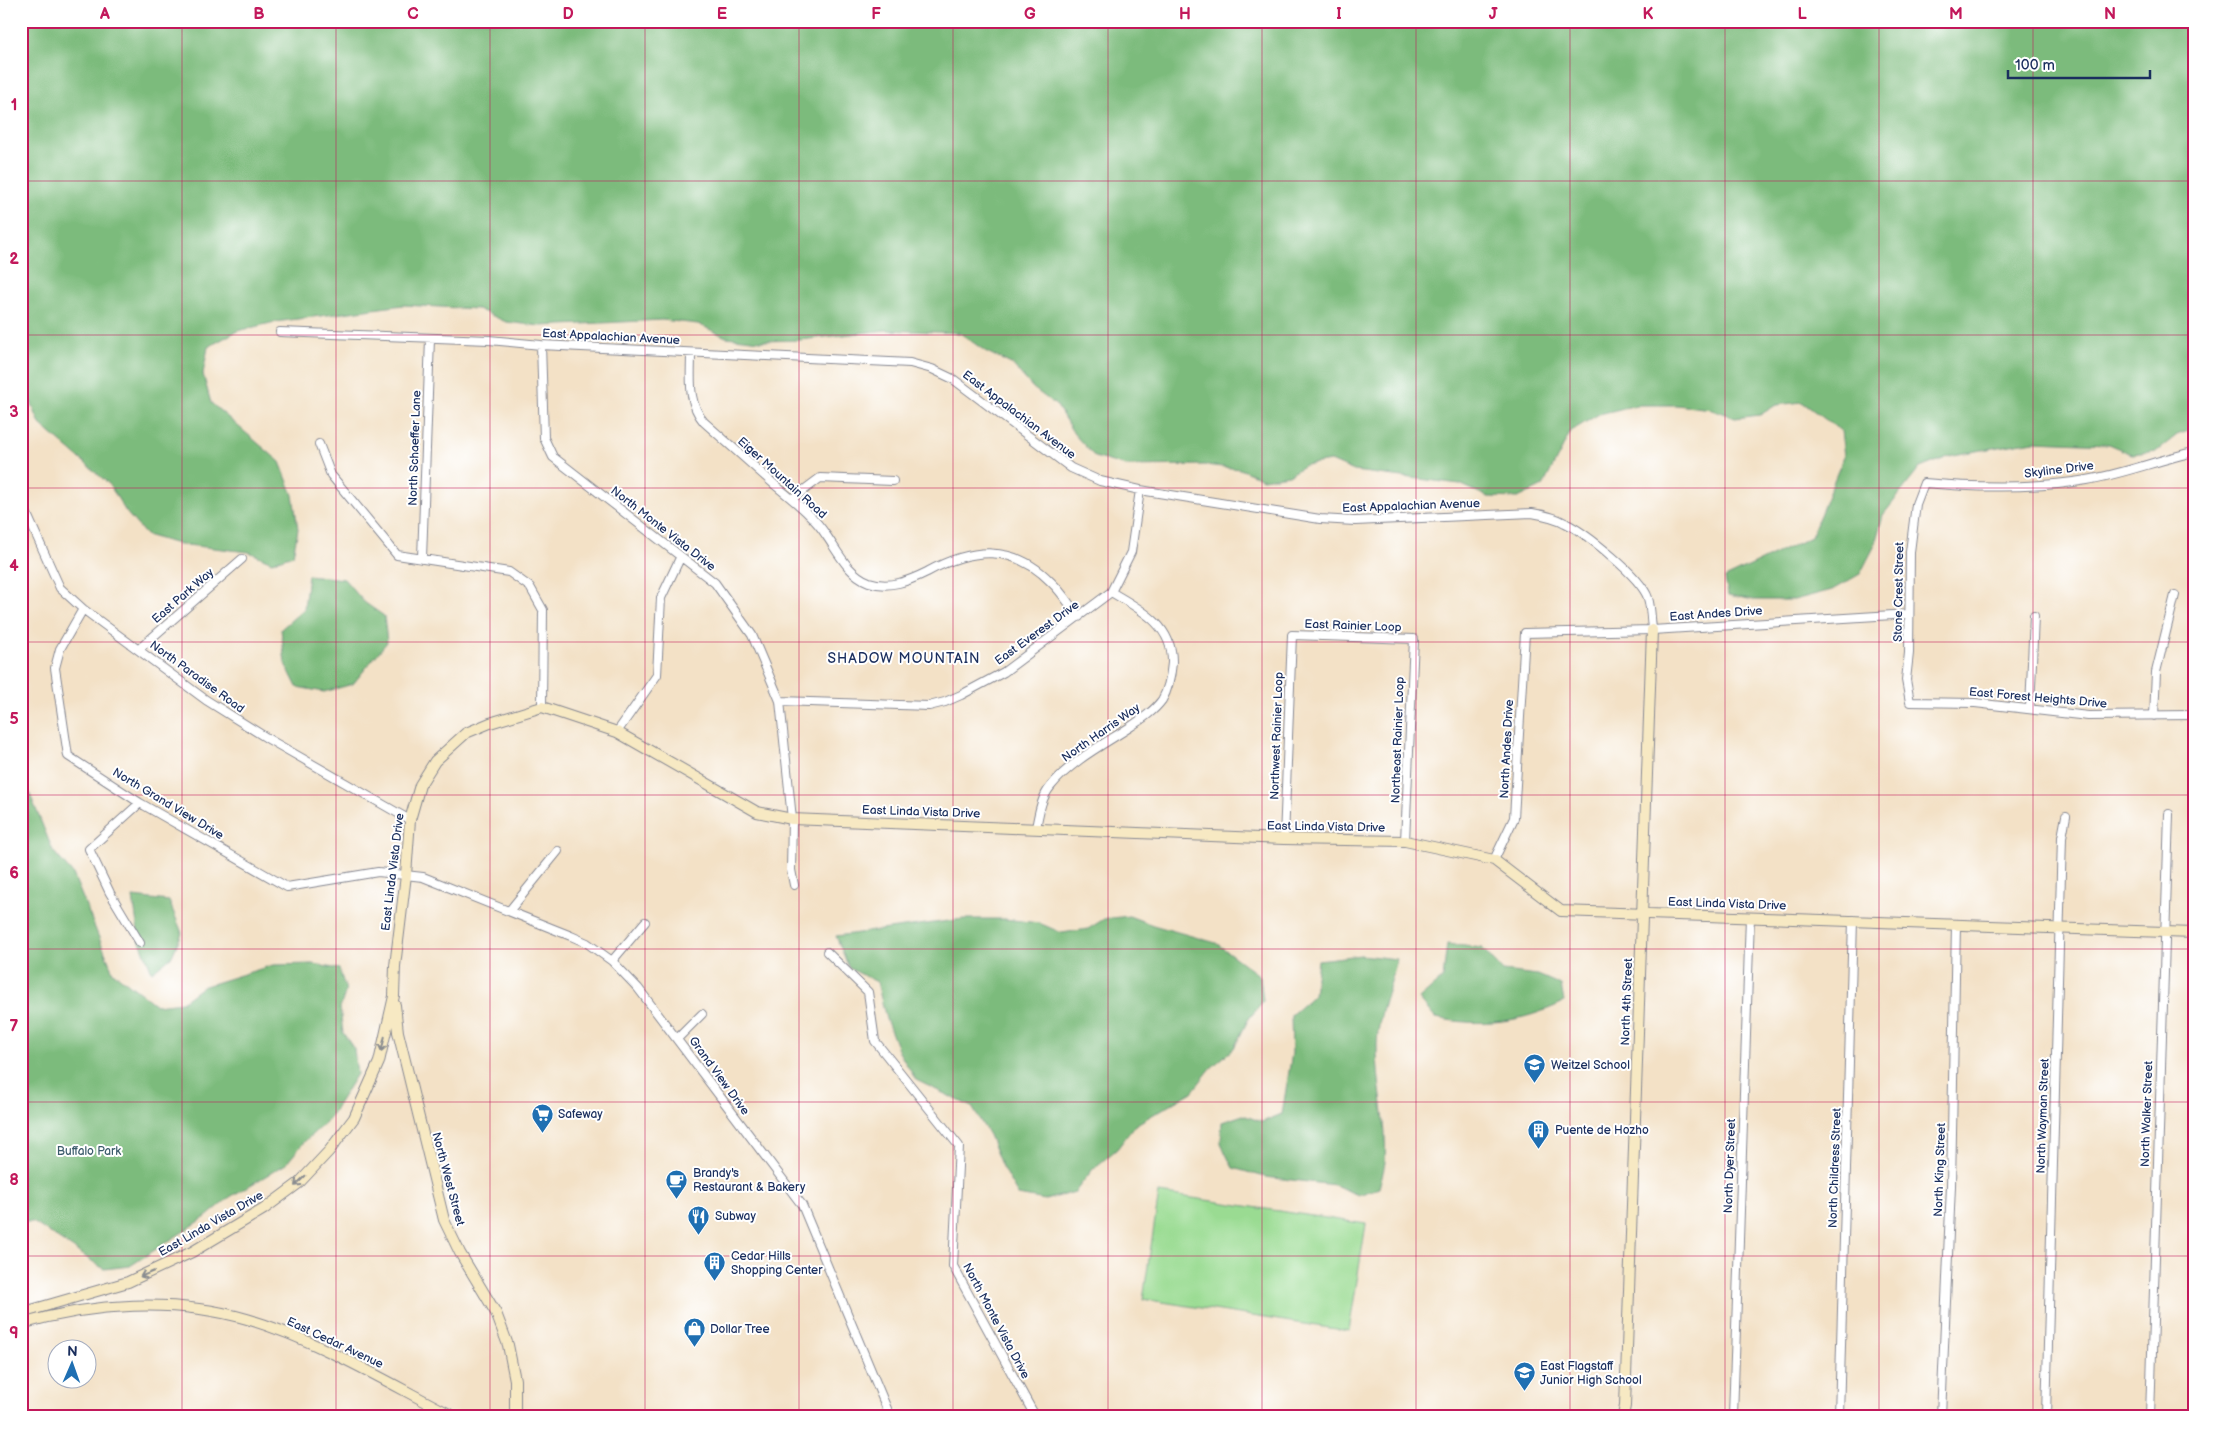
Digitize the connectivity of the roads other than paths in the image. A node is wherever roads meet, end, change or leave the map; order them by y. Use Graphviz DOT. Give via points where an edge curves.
graph roads {
  1 [pos="280,332"];
  2 [pos="430,339"];
  3 [pos="541,345"];
  4 [pos="691,353"];
  5 [pos="319,444"];
  6 [pos="2194,452"];
  7 [pos="893,481"];
  8 [pos="1924,483"];
  9 [pos="1140,490"];
  10 [pos="792,499"];
  11 [pos="21,501"];
  12 [pos="422,558"];
  13 [pos="680,558"];
  14 [pos="242,559"];
  15 [pos="1111,592"];
  16 [pos="2176,594"];
  17 [pos="83,608"];
  18 [pos="1909,614"];
  19 [pos="2034,616"];
  20 [pos="1080,618"];
  21 [pos="1652,630"];
  22 [pos="1525,634"];
  23 [pos="1292,635"];
  24 [pos="1414,639"];
  25 [pos="139,649"];
  26 [pos="780,701"];
  27 [pos="1910,702"];
  28 [pos="542,707"];
  29 [pos="2030,708"];
  30 [pos="2194,715"];
  31 [pos="2154,716"];
  32 [pos="617,732"];
  33 [pos="140,803"];
  34 [pos="2169,814"];
  35 [pos="2066,816"];
  36 [pos="792,819"];
  37 [pos="410,820"];
  38 [pos="1036,828"];
  39 [pos="1284,839"];
  40 [pos="1405,841"];
  41 [pos="558,851"];
  42 [pos="1494,860"];
  43 [pos="406,875"];
  44 [pos="794,885"];
  45 [pos="510,910"];
  46 [pos="1642,914"];
  47 [pos="1750,917"];
  48 [pos="1853,920"];
  49 [pos="645,922"];
  50 [pos="1956,924"];
  51 [pos="2060,927"];
  52 [pos="2164,931"];
  53 [pos="2194,932"];
  54 [pos="140,943"];
  55 [pos="826,952"];
  56 [pos="612,961"];
  57 [pos="394,996"];
  58 [pos="702,1014"];
  59 [pos="678,1038"];
  60 [pos="21,1313"];
  61 [pos="21,1324"];
  62 [pos="1624,1411"];
  63 [pos="454,1416"];
  64 [pos="515,1416"];
  65 [pos="890,1416"];
  66 [pos="1035,1416"];
  67 [pos="1632,1416"];
  68 [pos="1733,1416"];
  69 [pos="1839,1416"];
  70 [pos="1941,1416"];
  71 [pos="2046,1416"];
  72 [pos="2150,1416"];
  1 -- 2 [label="street, East Appalachian Avenue"];
  2 -- 3 [label="street, East Appalachian Avenue"];
  2 -- 12 [label="street, North Schaeffer Lane"];
  3 -- 4 [label="street, East Appalachian Avenue"];
  3 -- 13 [label="street, North Monte Vista Drive" via="544,438 553,457"];
  4 -- 9 [label="street, East Appalachian Avenue" via="910,363 932,369 953,379 1071,468 1100,482"];
  4 -- 10 [label="street, Eiger Mountain Road" via="692,399 696,413"];
  5 -- 12 [label="street" via="331,475 397,555"];
  6 -- 8 [label="street, Skyline Drive" via="2097,478 2053,484 1989,488"];
  7 -- 10 [label="street" via="820,478"];
  8 -- 18 [label="street, Stone Crest Street" via="1916,504 1910,552"];
  9 -- 15 [label="street, East Everest Drive" via="1131,552"];
  9 -- 21 [label="street, East Appalachian Avenue" via="1320,520 1532,513 1551,517 1585,537 1638,581 1648,598"];
  10 -- 20 [label="street, Eiger Mountain Road" via="815,521 852,572 869,582 890,585 911,580 962,556 998,553 1036,569 1052,582"];
  11 -- 17 [label="street, North Paradise Road" via="60,588"];
  12 -- 28 [label="street" via="509,572 530,587 543,610"];
  13 -- 26 [label="street, North Monte Vista Drive" via="715,584 752,635"];
  13 -- 32 [label="street" via="661,598 657,674"];
  14 -- 25 [label="street, East Park Way"];
  15 -- 20 [label="street, East Everest Drive"];
  15 -- 38 [label="street, North Harris Way" via="1144,611 1164,633 1172,658 1168,685 1163,698 1150,712 1052,784 1040,807"];
  16 -- 31 [label="street" via="2156,672"];
  17 -- 25 [label="street, North Paradise Road"];
  17 -- 33 [label="street, North Grand View Drive" via="60,649 55,668 68,756"];
  18 -- 21 [label="street, East Andes Drive"];
  18 -- 27 [label="street, Stone Crest Street" via="1906,680"];
  19 -- 29 [label="street"];
  20 -- 26 [label="street, East Everest Drive" via="1004,672 945,702 929,706"];
  21 -- 22 [label="street, East Andes Drive"];
  21 -- 46 [label="street, North 4th Street"];
  22 -- 42 [label="street, North Andes Drive" via="1514,818"];
  23 -- 24 [label="street, East Rainier Loop"];
  23 -- 39 [label="street, Northwest Rainier Loop"];
  24 -- 40 [label="street, Northeast Rainier Loop"];
  25 -- 37 [label="street, North Paradise Road" via="206,700"];
  26 -- 36 [label="street, North Monte Vista Drive"];
  27 -- 29 [label="street, East Forest Heights Drive"];
  28 -- 32 [label="street, East Linda Vista Drive"];
  28 -- 37 [label="street, East Linda Vista Drive" via="490,723 466,733 453,744 435,761 420,785"];
  29 -- 31 [label="street, East Forest Heights Drive" via="2088,716"];
  30 -- 31 [label="street, East Forest Heights Drive"];
  32 -- 36 [label="street, East Linda Vista Drive" via="757,812"];
  33 -- 43 [label="street, North Grand View Drive" via="287,886 378,872"];
  33 -- 54 [label="street" via="89,849 110,893"];
  34 -- 52 [label="street, North Walker Street"];
  35 -- 51 [label="street, North Wayman Street" via="2062,837"];
  36 -- 38 [label="street, East Linda Vista Drive"];
  36 -- 44 [label="street, North Monte Vista Drive" via="790,870"];
  37 -- 43 [label="street, East Linda Vista Drive"];
  38 -- 39 [label="street, East Linda Vista Drive"];
  39 -- 40 [label="street, East Linda Vista Drive"];
  40 -- 42 [label="street, East Linda Vista Drive"];
  41 -- 45 [label="street"];
  42 -- 46 [label="street, East Linda Vista Drive" via="1561,911"];
  43 -- 45 [label="street, Grand View Drive" via="423,878"];
  43 -- 57 [label="street, East Linda Vista Drive" via="394,966"];
  45 -- 56 [label="street, Grand View Drive" via="587,943"];
  46 -- 47 [label="street, East Linda Vista Drive"];
  46 -- 62 [label="street, North 4th Street"];
  47 -- 48 [label="street, East Linda Vista Drive"];
  47 -- 68 [label="street, North Dyer Street"];
  48 -- 50 [label="street, East Linda Vista Drive"];
  48 -- 69 [label="street, North Childress Street"];
  49 -- 56 [label="street"];
  50 -- 51 [label="street, East Linda Vista Drive"];
  50 -- 70 [label="street, North King Street" via="1951,1186"];
  51 -- 52 [label="street, East Linda Vista Drive"];
  51 -- 71 [label="street, North Wayman Street"];
  52 -- 53 [label="street, East Linda Vista Drive"];
  52 -- 72 [label="street, North Walker Street"];
  55 -- 66 [label="street, North Monte Vista Drive" via="868,992 875,1041 959,1146 953,1266"];
  56 -- 59 [label="street, Grand View Drive"];
  57 -- 60 [label="street, East Linda Vista Drive, one-way" via="379,1062 354,1118 299,1183 264,1209 156,1270"];
  57 -- 64 [label="street, North West Street" via="398,1032 444,1220 502,1324 515,1380"];
  58 -- 59 [label="street"];
  59 -- 65 [label="street, Grand View Drive" via="802,1205"];
  61 -- 63 [label="street, East Cedar Avenue" via="82,1310 122,1306 177,1308 246,1319 309,1342"];
  62 -- 67 [label="street, North 4th Street"];
}
